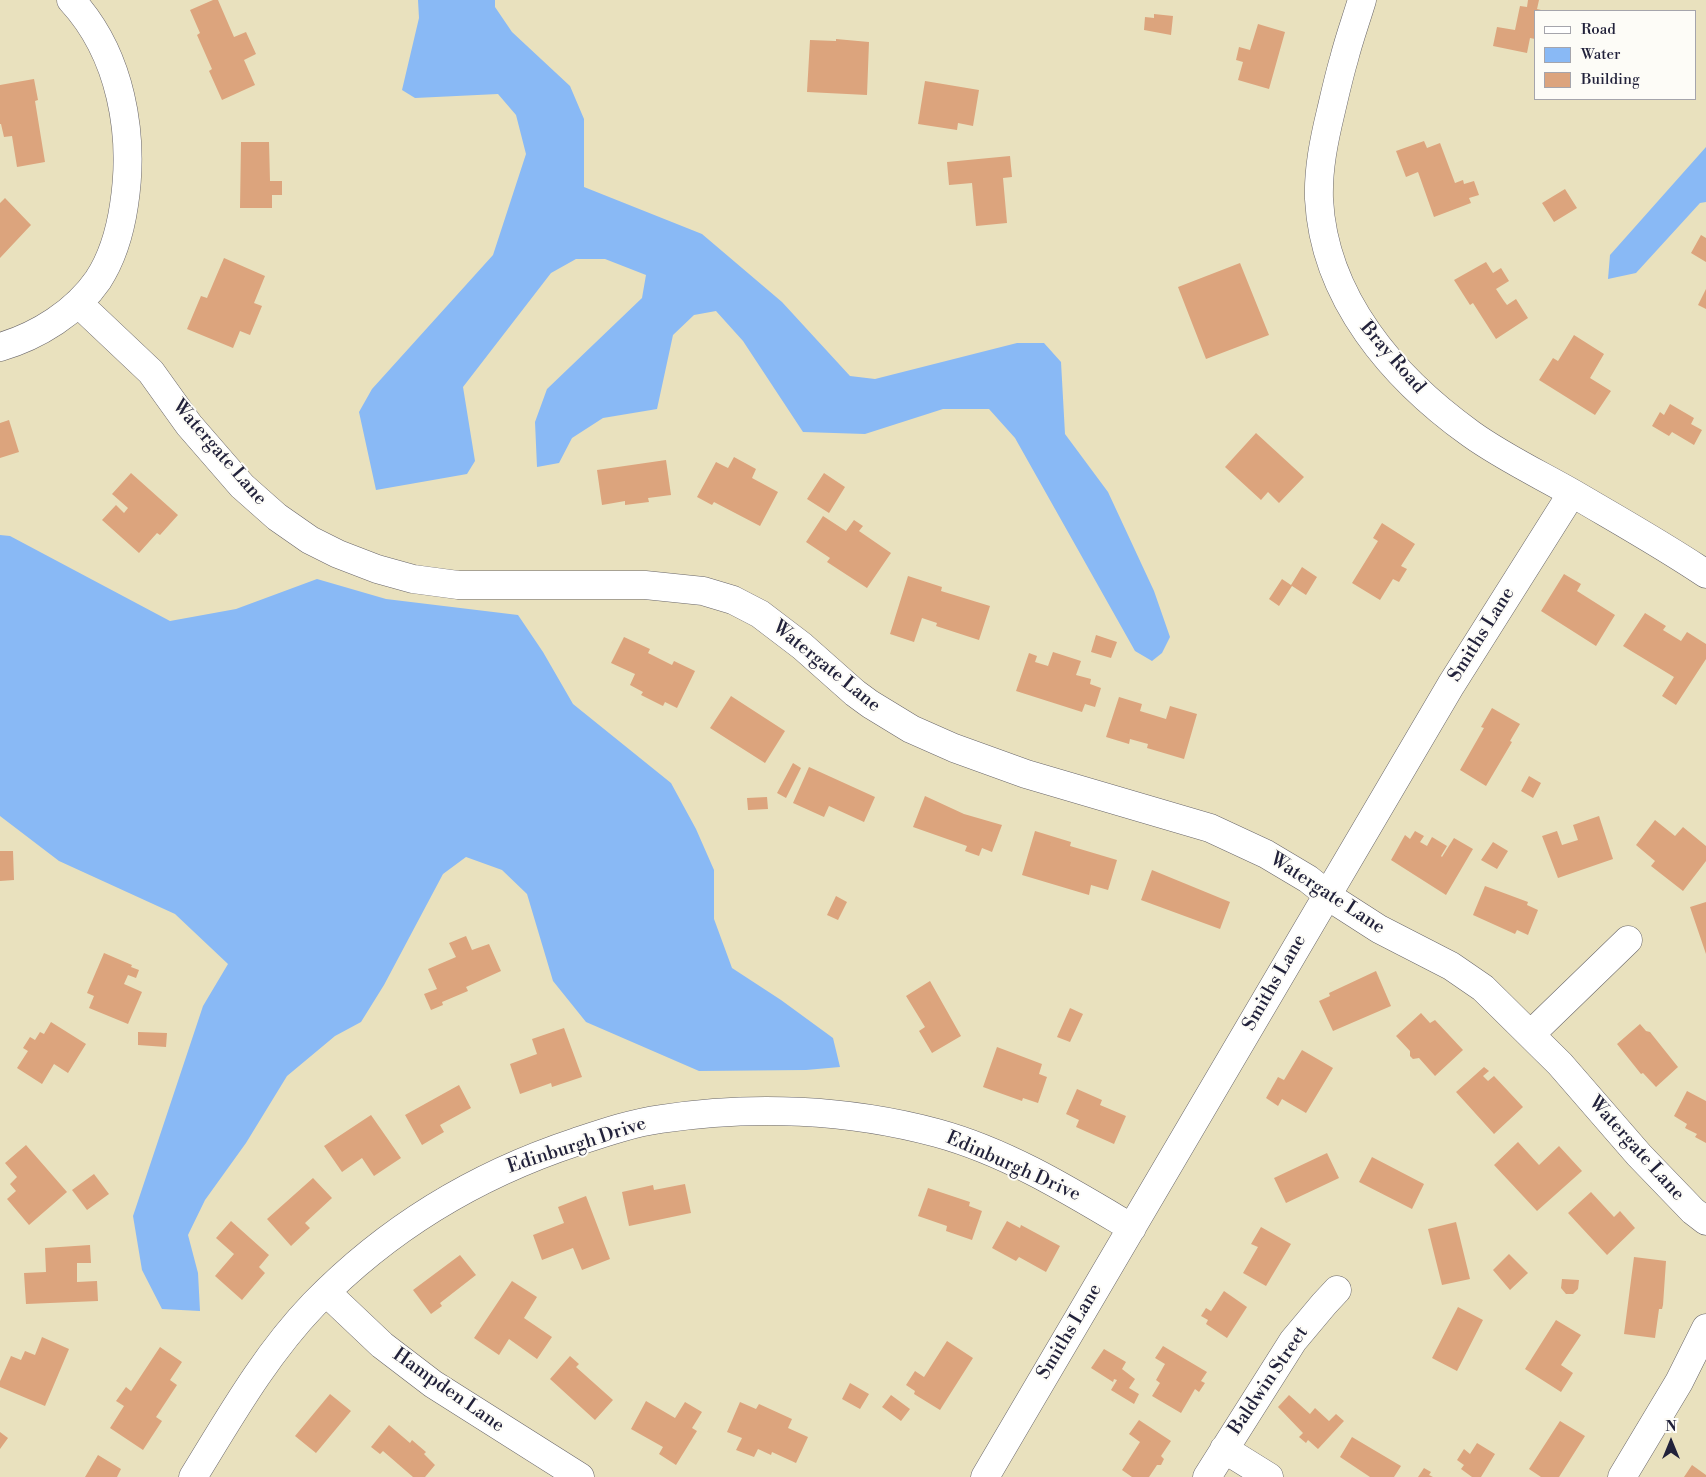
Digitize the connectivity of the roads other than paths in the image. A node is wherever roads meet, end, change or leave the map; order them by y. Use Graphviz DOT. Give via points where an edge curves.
graph roads {
  1 [pos="71,0"];
  2 [pos="1362,0"];
  3 [pos="78,303"];
  4 [pos="0,347"];
  5 [pos="1572,493"];
  6 [pos="1706,574"];
  7 [pos="1328,893"];
  8 [pos="1628,940"];
  9 [pos="1530,1034"];
  10 [pos="1706,1221"];
  11 [pos="1132,1228"];
  12 [pos="1337,1290"];
  13 [pos="326,1292"];
  14 [pos="1706,1328"];
  15 [pos="1224,1449"];
  16 [pos="193,1477"];
  17 [pos="580,1477"];
  18 [pos="984,1477"];
  19 [pos="1206,1477"];
  20 [pos="1269,1477"];
  21 [pos="1622,1477"];
  1 -- 3 [label="street" via="96,33 112,67 122,103 128,148 121,229 98,280"];
  2 -- 5 [label="street, Bray Road" via="1344,58 1321,156 1319,198 1323,234 1343,294 1361,325 1430,401 1505,456"];
  3 -- 4 [label="street" via="40,330"];
  3 -- 7 [label="street, Watergate Lane" via="151,372 189,426 242,486 277,517 310,540 338,554 413,579 458,586 645,585 703,591 733,600 760,614 855,693 911,729 1026,774 1210,828 1266,854"];
  5 -- 6 [label="street, Bray Road"];
  5 -- 7 [label="street, Smiths Lane" via="1451,685"];
  7 -- 9 [label="street, Watergate Lane" via="1379,929 1452,966 1484,988"];
  7 -- 11 [label="street, Smiths Lane"];
  8 -- 9 [label="street"];
  9 -- 10 [label="street, Watergate Lane" via="1640,1155"];
  11 -- 13 [label="street, Edinburgh Drive" via="1051,1180 990,1152 939,1134 835,1115 770,1110 724,1111 659,1119 606,1132 511,1166 410,1222 364,1257"];
  11 -- 18 [label="street, Smiths Lane"];
  12 -- 15 [label="street, Baldwin Street" via="1293,1341"];
  13 -- 16 [label="street, Edinburgh Drive" via="280,1342 245,1391"];
  13 -- 17 [label="street, Hampden Lane" via="382,1345 433,1384"];
  14 -- 21 [label="street" via="1679,1382"];
  15 -- 19 [label="street, Baldwin Street"];
  15 -- 20 [label="street"];
}
